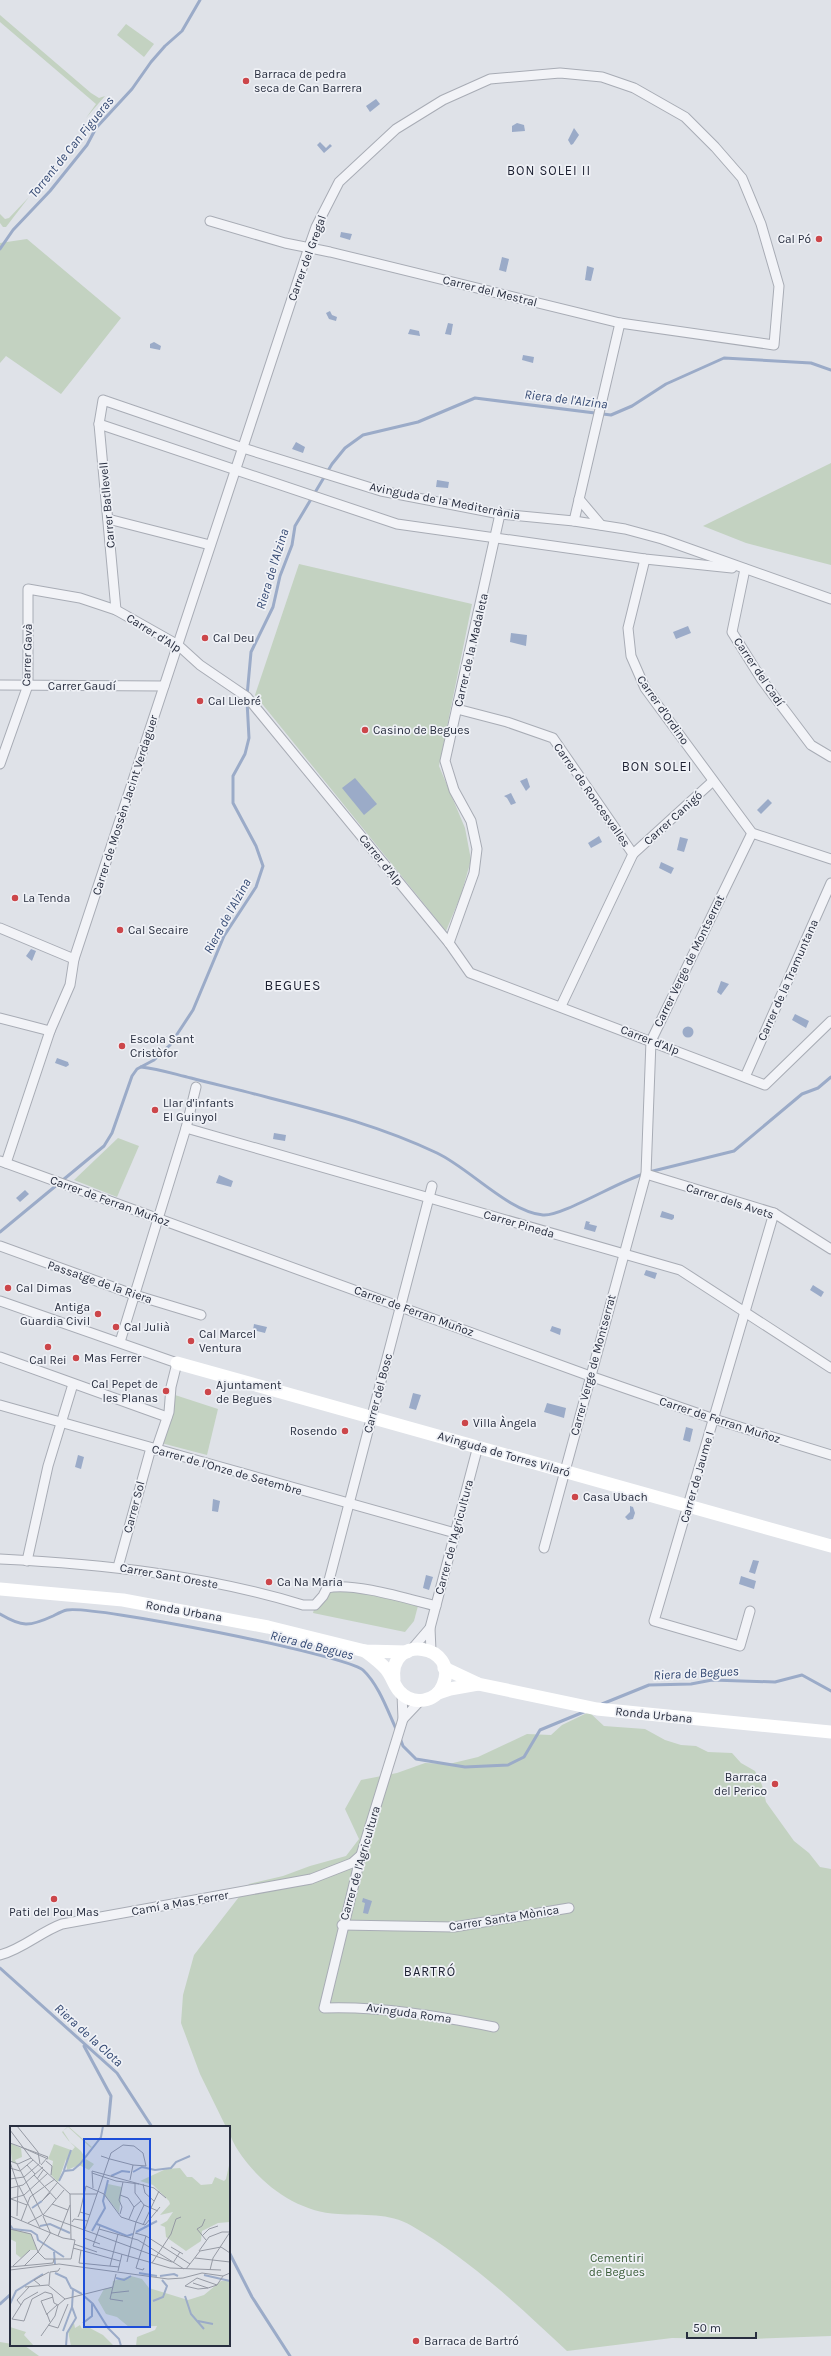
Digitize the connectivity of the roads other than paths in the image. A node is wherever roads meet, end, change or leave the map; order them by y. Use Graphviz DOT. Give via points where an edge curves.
graph roads {
  1 [pos="210,221"];
  2 [pos="309,247"];
  3 [pos="620,323"];
  4 [pos="774,345"];
  5 [pos="103,400"];
  6 [pos="99,424"];
  7 [pos="243,448"];
  8 [pos="235,470"];
  9 [pos="579,499"];
  10 [pos="500,514"];
  11 [pos="108,519"];
  12 [pos="574,521"];
  13 [pos="601,525"];
  14 [pos="496,538"];
  15 [pos="210,545"];
  16 [pos="645,559"];
  17 [pos="745,569"];
  18 [pos="28,589"];
  19 [pos="831,598"];
  20 [pos="116,610"];
  21 [pos="178,644"];
  22 [pos="28,685"];
  23 [pos="0,686"];
  24 [pos="164,686"];
  25 [pos="457,709"];
  26 [pos="831,757"];
  27 [pos="0,764"];
  28 [pos="713,781"];
  29 [pos="752,833"];
  30 [pos="633,854"];
  31 [pos="831,859"];
  32 [pos="831,882"];
  33 [pos="0,928"];
  34 [pos="449,944"];
  35 [pos="74,959"];
  36 [pos="561,1006"];
  37 [pos="0,1018"];
  38 [pos="831,1021"];
  39 [pos="50,1031"];
  40 [pos="651,1041"];
  41 [pos="745,1077"];
  42 [pos="196,1087"];
  43 [pos="186,1128"];
  44 [pos="3,1162"];
  45 [pos="645,1175"];
  46 [pos="432,1186"];
  47 [pos="429,1198"];
  48 [pos="774,1213"];
  49 [pos="156,1219"];
  50 [pos="0,1246"];
  51 [pos="831,1250"];
  52 [pos="623,1255"];
  53 [pos="135,1295"];
  54 [pos="0,1301"];
  55 [pos="401,1307"];
  56 [pos="745,1313"];
  57 [pos="201,1315"];
  58 [pos="120,1342"];
  59 [pos="0,1357"];
  60 [pos="177,1362"];
  61 [pos="831,1368"];
  62 [pos="590,1376"];
  63 [pos="73,1384"];
  64 [pos="0,1405"];
  65 [pos="372,1416"];
  66 [pos="167,1417"];
  67 [pos="714,1419"];
  68 [pos="62,1423"];
  69 [pos="478,1446"];
  70 [pos="153,1449"];
  71 [pos="831,1455"];
  72 [pos="565,1471"];
  73 [pos="349,1504"];
  74 [pos="688,1506"];
  75 [pos="455,1533"];
  76 [pos="831,1546"];
  77 [pos="544,1548"];
  78 [pos="0,1560"];
  79 [pos="27,1560"];
  80 [pos="118,1567"];
  81 [pos="327,1588"];
  82 [pos="0,1589"];
  83 [pos="436,1606"];
  84 [pos="750,1612"];
  85 [pos="430,1628"];
  86 [pos="365,1651"];
  87 [pos="410,1651"];
  88 [pos="431,1651"];
  89 [pos="444,1668"];
  90 [pos="394,1680"];
  91 [pos="478,1684"];
  92 [pos="438,1693"];
  93 [pos="402,1694"];
  94 [pos="420,1701"];
  95 [pos="401,1723"];
  96 [pos="831,1732"];
  97 [pos="361,1855"];
  98 [pos="569,1908"];
  99 [pos="342,1925"];
  100 [pos="0,1955"];
  101 [pos="324,2008"];
  102 [pos="494,2027"];
  1 -- 2 [label="street, Carrer del Mestral" via="285,243"];
  2 -- 3 [label="street, Carrer del Mestral"];
  2 -- 4 [label="street, Carrer del Gregal" via="316,227 339,182 396,129 443,100 490,79 560,73 602,77 634,88 685,117 742,178 761,224 779,286"];
  2 -- 7 [label="street, Carrer del Gregal"];
  3 -- 4 [label="street, Carrer del Mestral"];
  3 -- 9 [label="street"];
  5 -- 6 [label="street, Carrer Batllevell"];
  5 -- 7 [label="street, Avinguda de la Mediterrània"];
  6 -- 8 [label="street, Avinguda de la Mediterrània"];
  6 -- 11 [label="street, Carrer Batllevell"];
  7 -- 8 [label="street, Carrer de Mossèn Jacint Verdaguer"];
  7 -- 10 [label="street, Avinguda de la Mediterrània" via="381,490"];
  8 -- 14 [label="street, Avinguda de la Mediterrània" via="397,524"];
  8 -- 15 [label="street, Carrer de Mossèn Jacint Verdaguer"];
  9 -- 12 [label="street"];
  9 -- 13 [label="street"];
  10 -- 12 [label="street, Avinguda de la Mediterrània"];
  10 -- 14 [label="street, Carrer de la Madaleta"];
  11 -- 15 [label="street"];
  11 -- 20 [label="street, Carrer Batllevell"];
  12 -- 13 [label="street, Avinguda de la Mediterrània"];
  13 -- 17 [label="street, Avinguda de la Mediterrània" via="662,539"];
  14 -- 16 [label="street, Avinguda de la Mediterrània"];
  14 -- 25 [label="street, Carrer de la Madaleta"];
  15 -- 21 [label="street, Carrer de Mossèn Jacint Verdaguer"];
  16 -- 17 [label="street, Avinguda de la Mediterrània"];
  16 -- 28 [label="street, Carrer d'Ordino" via="628,628 631,656 645,688"];
  17 -- 19 [label="street, Avinguda de la Mediterrània"];
  17 -- 26 [label="street, Carrer del Cadí" via="732,632 762,680 811,745"];
  18 -- 20 [label="street, Carrer d'Alp" via="80,598"];
  18 -- 22 [label="street, Carrer Gavà"];
  20 -- 21 [label="street, Carrer d'Alp"];
  21 -- 24 [label="street, Carrer de Mossèn Jacint Verdaguer"];
  21 -- 34 [label="street, Carrer d'Alp" via="200,665 241,693 255,707"];
  22 -- 23 [label="street, Carrer Gaudí"];
  22 -- 24 [label="street, Carrer Gaudí"];
  22 -- 27 [label="street, Carrer Gavà"];
  24 -- 35 [label="street, Carrer de Mossèn Jacint Verdaguer"];
  25 -- 30 [label="street, Carrer de Roncesvalles" via="507,722 553,738"];
  25 -- 34 [label="street, Carrer de la Madaleta" via="445,761 454,790 470,821 477,848 474,873"];
  28 -- 29 [label="street, Carrer d'Ordino"];
  28 -- 30 [label="street, Carrer Canigó"];
  29 -- 31 [label="street"];
  29 -- 40 [label="street, Carrer Verge de Montserrat"];
  30 -- 36 [label="street, Carrer de Roncesvalles"];
  32 -- 41 [label="street, Carrer de la Tramuntana"];
  33 -- 35 [label="street"];
  34 -- 36 [label="street, Carrer d'Alp" via="470,973"];
  35 -- 39 [label="street, Carrer de Mossèn Jacint Verdaguer" via="70,985"];
  36 -- 40 [label="street, Carrer d'Alp"];
  37 -- 39 [label="street"];
  38 -- 41 [label="street, Carrer d'Alp" via="765,1085"];
  39 -- 44 [label="street, Carrer de Mossèn Jacint Verdaguer"];
  40 -- 41 [label="street, Carrer d'Alp"];
  40 -- 45 [label="street, Carrer Verge de Montserrat"];
  42 -- 43 [label="street"];
  43 -- 47 [label="street, Carrer Pineda"];
  43 -- 49 [label="street"];
  44 -- 49 [label="street, Carrer de Ferran Muñoz"];
  45 -- 48 [label="street, Carrer dels Avets"];
  45 -- 52 [label="street, Carrer Verge de Montserrat"];
  46 -- 47 [label="street, Carrer del Bosc"];
  47 -- 52 [label="street, Carrer Pineda"];
  47 -- 55 [label="street, Carrer del Bosc"];
  48 -- 51 [label="street, Carrer dels Avets"];
  48 -- 56 [label="street, Carrer de Jaume I"];
  49 -- 53 [label="street"];
  49 -- 55 [label="street, Carrer de Ferran Muñoz"];
  50 -- 53 [label="street, Passatge de la Riera"];
  52 -- 56 [label="street, Carrer Pineda" via="680,1270"];
  52 -- 62 [label="street, Carrer Verge de Montserrat"];
  53 -- 57 [label="street, Passatge de la Riera"];
  53 -- 58 [label="street"];
  54 -- 58 [label="street"];
  55 -- 62 [label="street, Carrer de Ferran Muñoz"];
  55 -- 65 [label="street, Carrer del Bosc"];
  56 -- 61 [label="street, Carrer Pineda"];
  56 -- 67 [label="street, Carrer de Jaume I"];
  58 -- 60 [label="street"];
  59 -- 63 [label="street"];
  60 -- 65 [label="main road, Avinguda de Torres Vilaró"];
  60 -- 66 [label="street, Carrer Sol"];
  62 -- 67 [label="street, Carrer de Ferran Muñoz"];
  62 -- 72 [label="street, Carrer Verge de Montserrat"];
  63 -- 66 [label="street"];
  63 -- 68 [label="street"];
  64 -- 68 [label="street, Carrer de l'Onze de Setembre"];
  65 -- 69 [label="main road, Avinguda de Torres Vilaró"];
  65 -- 73 [label="street, Carrer del Bosc"];
  66 -- 70 [label="street, Carrer Sol"];
  67 -- 71 [label="street, Carrer de Ferran Muñoz"];
  67 -- 74 [label="street, Carrer de Jaume I"];
  68 -- 70 [label="street, Carrer de l'Onze de Setembre"];
  68 -- 79 [label="street" via="48,1466"];
  69 -- 72 [label="main road, Avinguda de Torres Vilaró"];
  69 -- 75 [label="street, Carrer de l'Agricultura"];
  70 -- 73 [label="street, Carrer de l'Onze de Setembre"];
  70 -- 80 [label="street, Carrer Sol"];
  72 -- 74 [label="main road, Avinguda de Torres Vilaró"];
  72 -- 77 [label="street, Carrer Verge de Montserrat"];
  73 -- 75 [label="street, Carrer de l'Onze de Setembre"];
  73 -- 81 [label="street, Carrer del Bosc"];
  74 -- 76 [label="main road, Avinguda de Torres Vilaró"];
  74 -- 84 [label="street, Carrer de Jaume I" via="654,1621 740,1646"];
  75 -- 83 [label="street, Carrer de l'Agricultura"];
  78 -- 79 [label="street, Carrer Sant Oreste"];
  79 -- 80 [label="street, Carrer Sant Oreste"];
  80 -- 81 [label="street, Carrer Sant Oreste" via="173,1575 303,1605 315,1605"];
  81 -- 83 [label="street" via="334,1586 358,1589"];
  82 -- 86 [label="main road, Ronda Urbana" via="123,1600 268,1627"];
  83 -- 85 [label="street, Carrer de l'Agricultura"];
  85 -- 87 [label="street, Carrer de l'Agricultura"];
  85 -- 88 [label="street, Carrer de l'Agricultura"];
  86 -- 87 [label="main road, Ronda Urbana"];
  86 -- 90 [label="main road, Ronda Urbana" via="382,1664"];
  87 -- 88 [label="main road, Ronda Urbana"];
  87 -- 90 [label="main road" via="396,1664"];
  88 -- 89 [label="main road, Ronda Urbana" via="439,1658"];
  89 -- 91 [label="main road, Ronda Urbana"];
  89 -- 92 [label="main road" via="444,1682"];
  90 -- 93 [label="main road, Ronda Urbana"];
  91 -- 92 [label="main road, Ronda Urbana" via="450,1688"];
  91 -- 96 [label="main road, Ronda Urbana" via="563,1703 633,1714"];
  92 -- 94 [label="main road, Ronda Urbana"];
  93 -- 94 [label="main road"];
  93 -- 95 [label="street, Carrer de l'Agricultura"];
  94 -- 95 [label="street, Carrer de l'Agricultura"];
  95 -- 97 [label="street, Carrer de l'Agricultura"];
  97 -- 99 [label="street, Carrer de l'Agricultura"];
  97 -- 100 [label="street, Camí a Mas Ferrer" via="352,1863 312,1879 62,1924 49,1928"];
  98 -- 99 [label="street, Carrer Santa Mònica" via="454,1927"];
  99 -- 101 [label="street, Carrer de l'Agricultura"];
  101 -- 102 [label="street, Avinguda Roma" via="359,2007 445,2017"];
}
